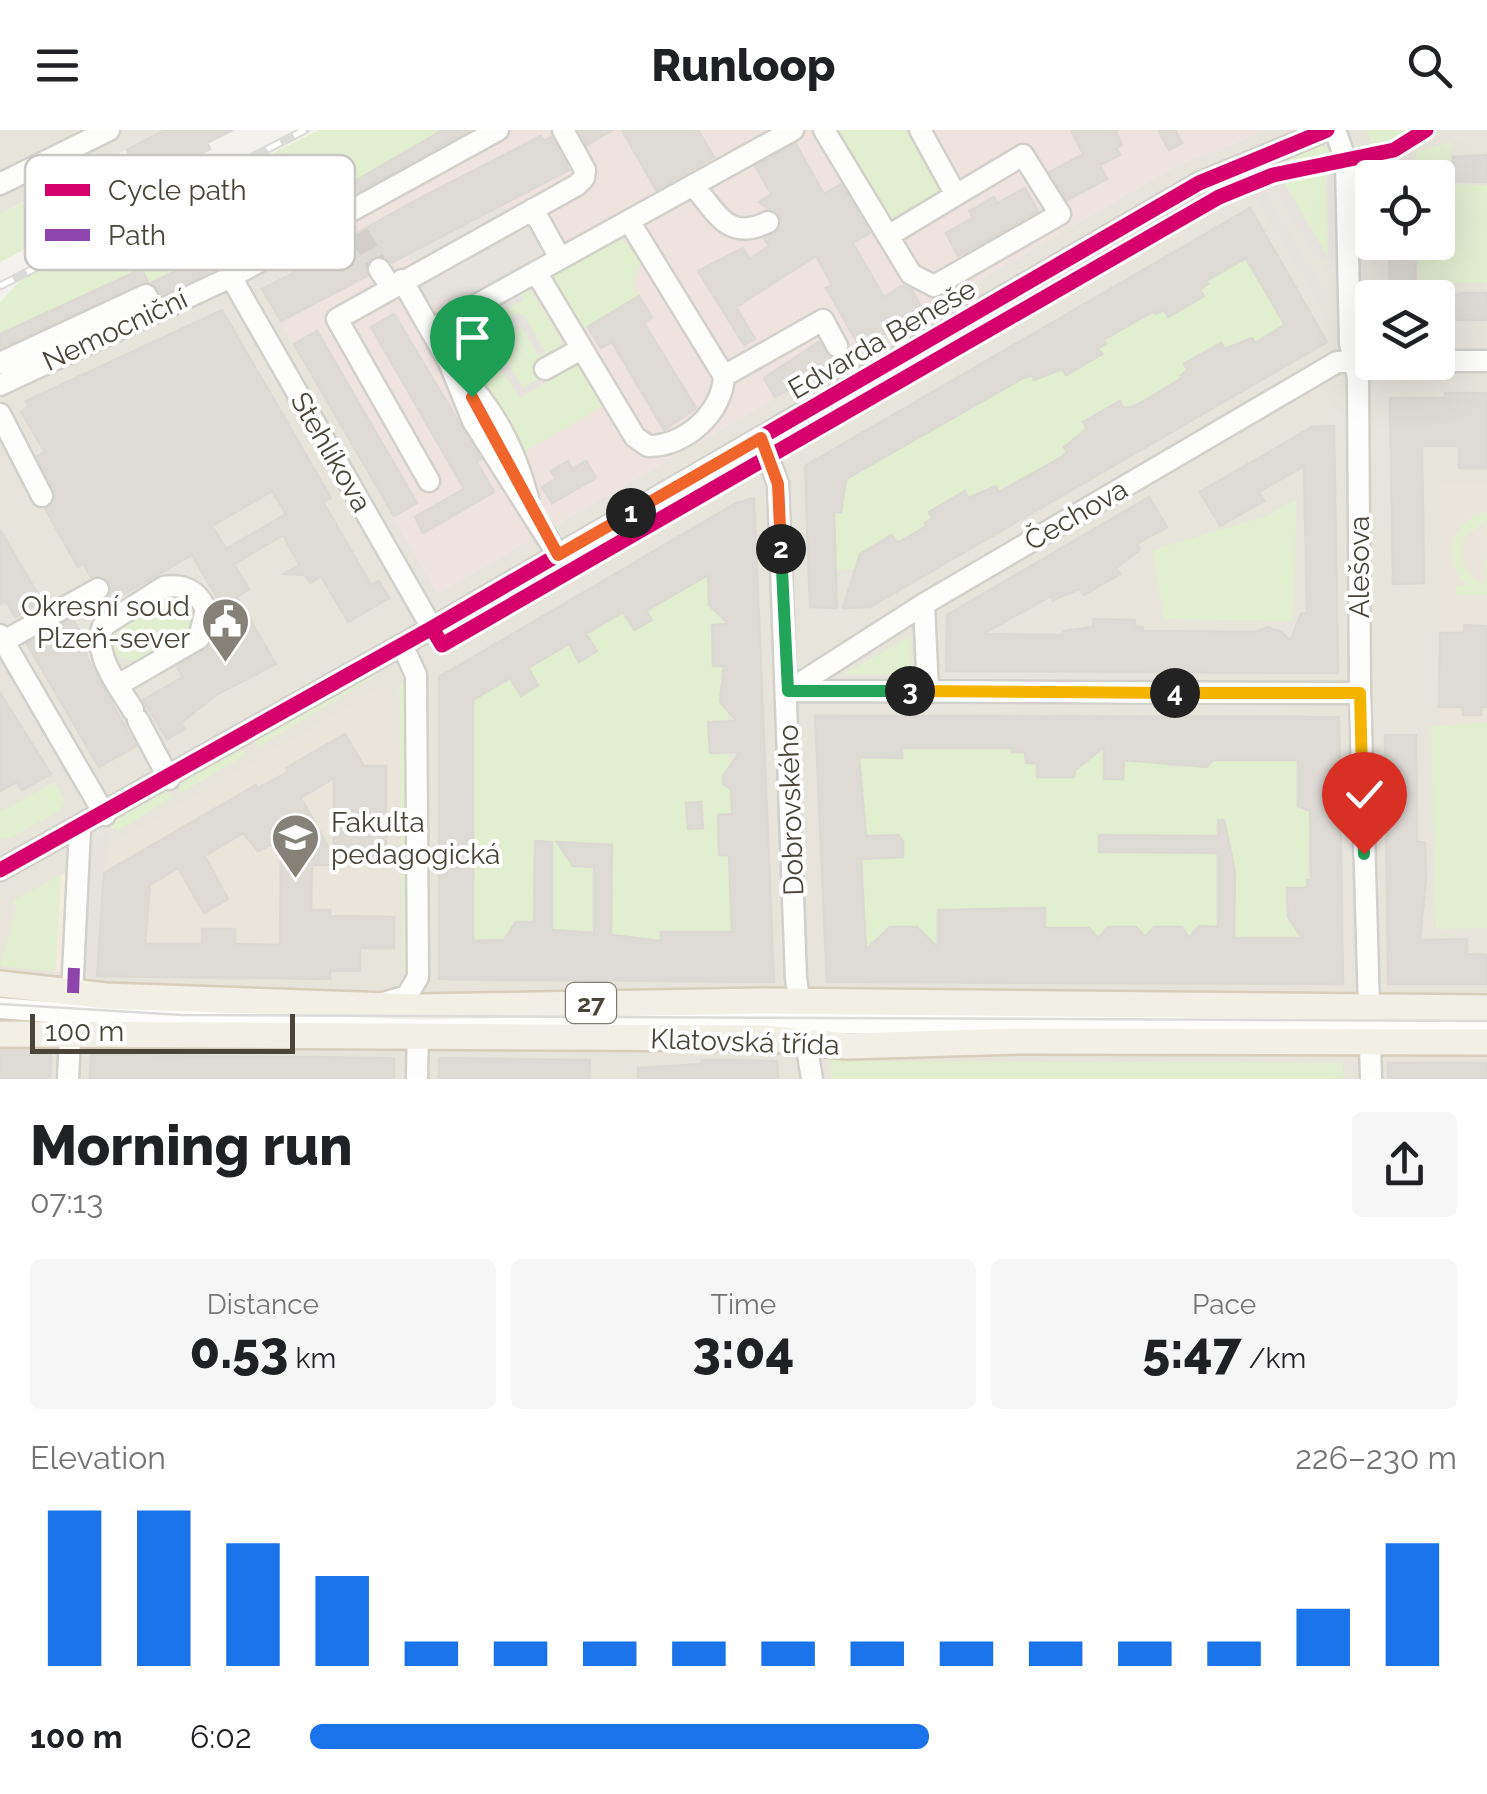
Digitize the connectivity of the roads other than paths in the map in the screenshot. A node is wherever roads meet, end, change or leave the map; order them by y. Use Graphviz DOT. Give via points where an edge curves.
graph roads {
  1 [pos="64,130"];
  2 [pos="109,130"];
  3 [pos="498,130"];
  4 [pos="562,130"];
  5 [pos="793,130"];
  6 [pos="824,130"];
  7 [pos="920,130"];
  8 [pos="1327,130"];
  9 [pos="1335,130"];
  10 [pos="57,155"];
  11 [pos="25,171"];
  12 [pos="0,184"];
  13 [pos="693,185"];
  14 [pos="956,195"];
  15 [pos="532,209"];
  16 [pos="628,221"];
  17 [pos="768,222"];
  18 [pos="355,223"];
  19 [pos="888,236"];
  20 [pos="560,258"];
  21 [pos="247,270"];
  22 [pos="536,272"];
  23 [pos="231,277"];
  24 [pos="390,279"];
  25 [pos="1356,280"];
  26 [pos="154,311"];
  27 [pos="431,330"];
  28 [pos="838,346"];
  29 [pos="581,348"];
  30 [pos="1355,361"];
  31 [pos="1455,361"];
  32 [pos="1487,361"];
  33 [pos="0,363"];
  34 [pos="545,369"];
  35 [pos="724,376"];
  36 [pos="1358,380"];
  37 [pos="0,385"];
  38 [pos="0,414"];
  39 [pos="761,438"];
  40 [pos="429,482"];
  41 [pos="42,496"];
  42 [pos="558,555"];
  43 [pos="924,604"];
  44 [pos="432,628"];
  45 [pos="100,636"];
  46 [pos="2,638"];
  47 [pos="402,645"];
  48 [pos="118,685"];
  49 [pos="788,691"];
  50 [pos="928,692"];
  51 [pos="1360,693"];
  52 [pos="168,779"];
  53 [pos="105,815"];
  54 [pos="80,828"];
  55 [pos="0,870"];
  56 [pos="0,984"];
  57 [pos="381,1003"];
  58 [pos="0,1008"];
  59 [pos="1487,1008"];
  60 [pos="72,1015"];
  61 [pos="418,1021"];
  62 [pos="804,1023"];
  63 [pos="1370,1025"];
  64 [pos="1487,1025"];
  65 [pos="0,1034"];
  66 [pos="1487,1042"];
  67 [pos="68,1079"];
  68 [pos="417,1079"];
  69 [pos="812,1079"];
  70 [pos="1372,1079"];
  1 -- 10 [label="street"];
  2 -- 10 [label="street"];
  3 -- 18 [label="street, Nemocniční"];
  4 -- 15 [label="street" via="584,178"];
  5 -- 13 [label="street"];
  6 -- 19 [label="street"];
  7 -- 14 [label="street"];
  8 -- 39 [label="street, Edvarda Beneše" via="1199,182"];
  9 -- 25 [label="street, Alešova" via="1346,161"];
  11 -- 12 [label="street"];
  13 -- 16 [label="street"];
  13 -- 17 [label="street" via="735,229"];
  14 -- 19 [label="street"];
  14 -- 19 [label="street" via="1023,155 1060,214 934,286 910,274"];
  15 -- 20 [label="street"];
  15 -- 24 [label="street"];
  16 -- 20 [label="street"];
  16 -- 35 [label="street"];
  20 -- 22 [label="street"];
  21 -- 23 [label="street, Nemocniční"];
  22 -- 27 [label="street"];
  22 -- 29 [label="street"];
  23 -- 26 [label="street, Nemocniční"];
  23 -- 44 [label="street, Stehlíkova"];
  24 -- 27 [label="street"];
  24 -- 40 [label="street" via="337,320"];
  26 -- 33 [label="street" via="146,295"];
  26 -- 37 [label="street, Nemocniční"];
  27 -- 42 [label="street" via="510,442 530,505"];
  28 -- 35 [label="street" via="823,320"];
  29 -- 34 [label="street"];
  29 -- 35 [label="street" via="635,437 648,446 666,444 712,414"];
  30 -- 43 [label="street, Čechova" via="1338,362"];
  31 -- 32 [label="street"];
  36 -- 51 [label="street, Alešova"];
  38 -- 41 [label="street"];
  39 -- 42 [label="street, Edvarda Beneše"];
  39 -- 49 [label="street, Dobrovského" via="778,484"];
  42 -- 44 [label="street, Edvarda Beneše"];
  43 -- 49 [label="street, Čechova"];
  43 -- 50 [label="street"];
  44 -- 47 [label="street, Edvarda Beneše"];
  45 -- 46 [label="street" via="89,594"];
  45 -- 48 [label="street"];
  45 -- 48 [label="street" via="110,618 164,588 186,587 206,610 199,638"];
  46 -- 53 [label="street"];
  47 -- 52 [label="street, Edvarda Beneše"];
  47 -- 57 [label="street" via="416,675 418,977 402,1000"];
  48 -- 52 [label="street"];
  49 -- 50 [label="street"];
  49 -- 62 [label="street, Dobrovského"];
  50 -- 51 [label="street"];
  51 -- 63 [label="street, Alešova"];
  52 -- 53 [label="street, Edvarda Beneše"];
  53 -- 54 [label="street, Edvarda Beneše"];
  54 -- 55 [label="street, Edvarda Beneše"];
  54 -- 60 [label="street"];
  56 -- 60 [label="main road, Klatovská třída / 27"];
  57 -- 60 [label="main road, Klatovská třída / 27"];
  57 -- 61 [label="main road, Klatovská třída / 27"];
  58 -- 60 [label="street, Klatovská třída"];
  59 -- 63 [label="main road, Klatovská třída / 27"];
  60 -- 61 [label="main road, Klatovská třída / 27"];
  60 -- 65 [label="main road, Klatovská třída / 27"];
  60 -- 67 [label="street"];
  61 -- 62 [label="main road, Klatovská třída / 27"];
  61 -- 62 [label="main road, Klatovská třída / 27" via="627,1001"];
  61 -- 68 [label="street"];
  62 -- 63 [label="main road, Klatovská třída / 27"];
  62 -- 63 [label="main road, Klatovská třída / 27" via="901,1046"];
  62 -- 69 [label="street, Dobrovského"];
  63 -- 64 [label="street, Klatovská třída"];
  63 -- 66 [label="main road, Klatovská třída / 27"];
  63 -- 70 [label="street, Alešova"];
}
